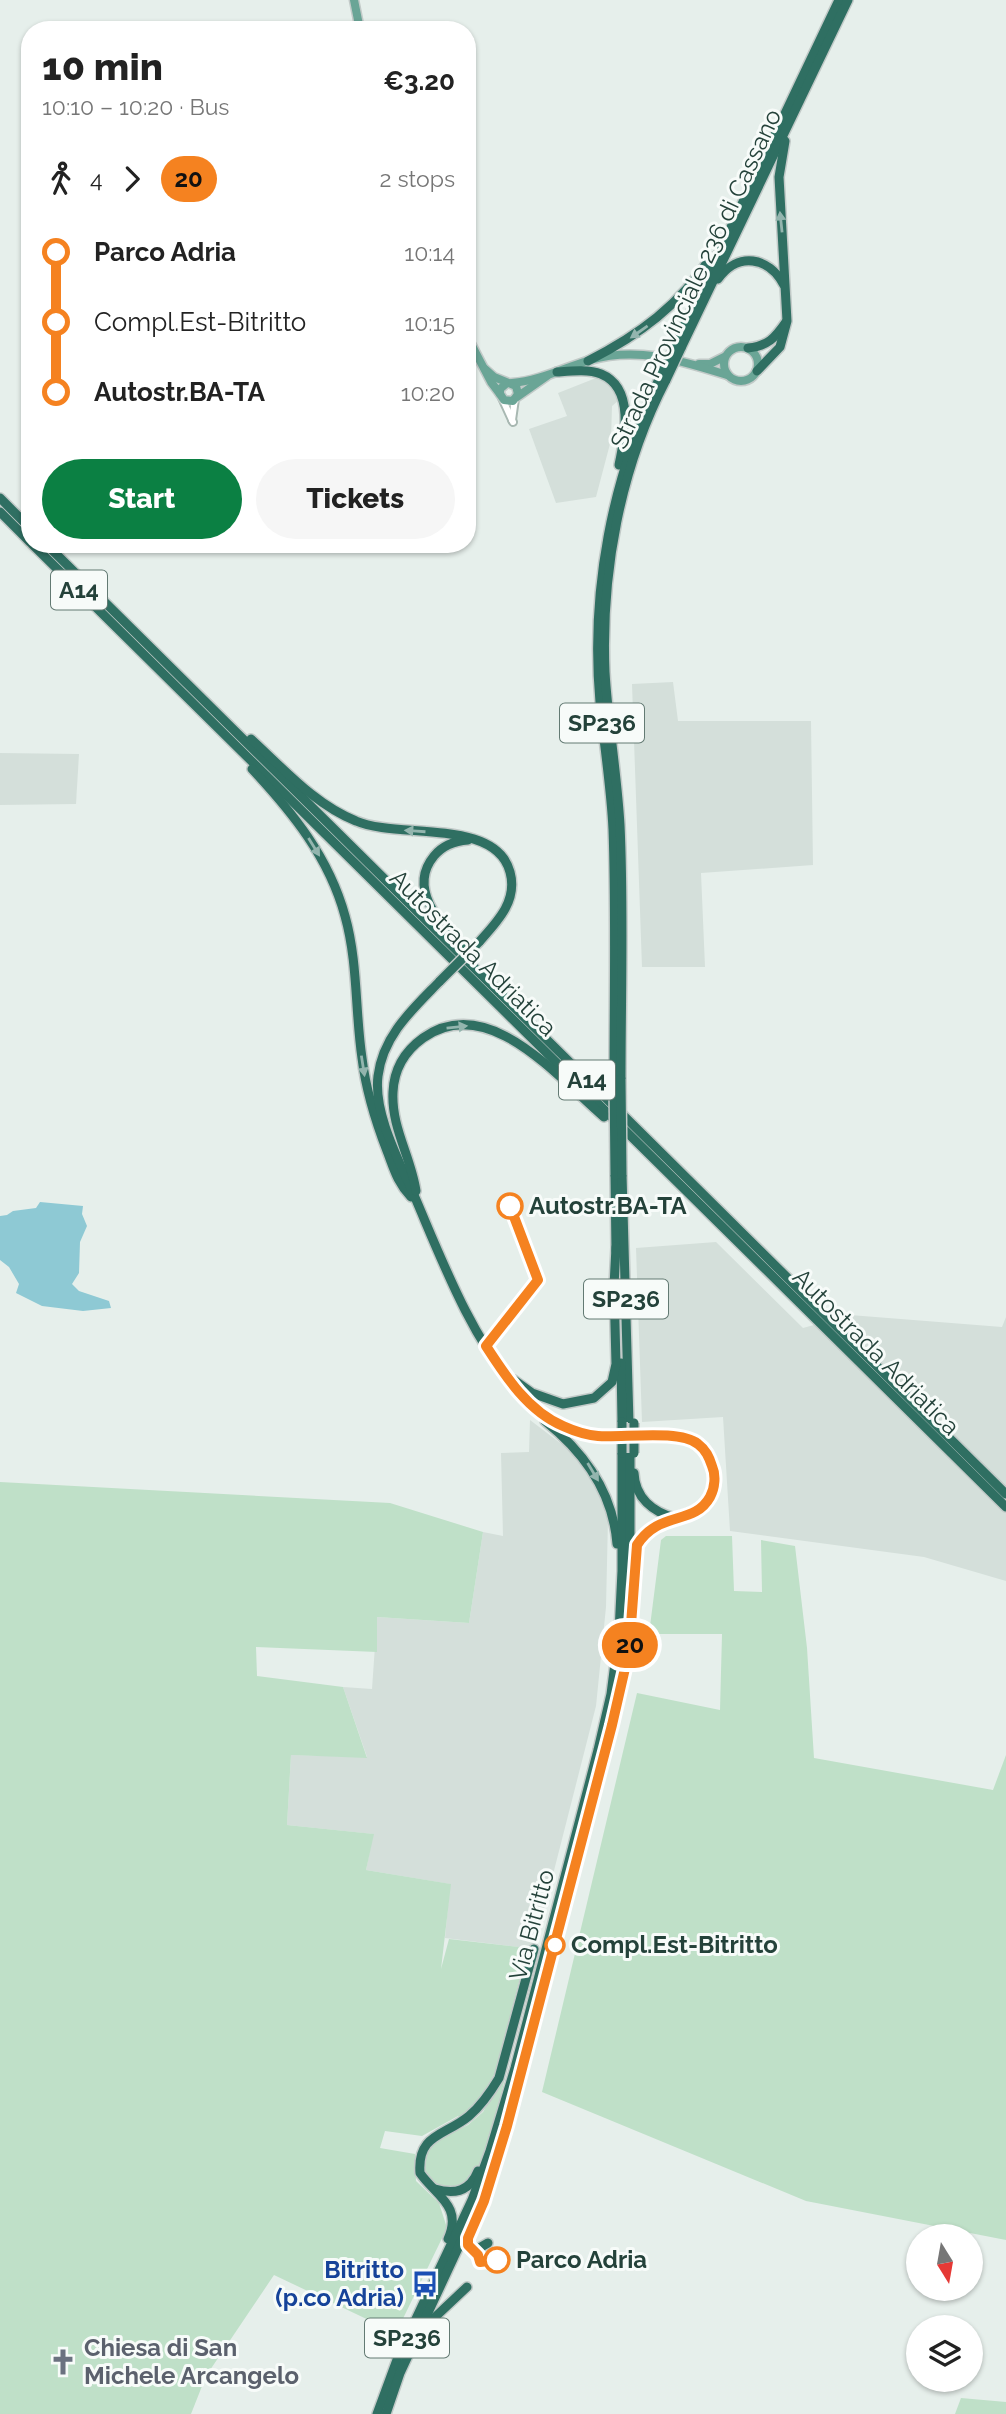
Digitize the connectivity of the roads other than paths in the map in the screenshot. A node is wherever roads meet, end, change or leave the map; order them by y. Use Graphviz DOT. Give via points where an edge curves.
graph roads {
  1 [pos="354,0"];
  2 [pos="839,0"];
  3 [pos="848,0"];
  4 [pos="358,21"];
  5 [pos="803,81"];
  6 [pos="791,119"];
  7 [pos="731,226"];
  8 [pos="787,290"];
  9 [pos="701,305"];
  10 [pos="787,321"];
  11 [pos="678,346"];
  12 [pos="748,348"];
  13 [pos="476,352"];
  14 [pos="724,357"];
  15 [pos="589,361"];
  16 [pos="696,364"];
  17 [pos="485,369"];
  18 [pos="757,371"];
  19 [pos="553,373"];
  20 [pos="727,375"];
  21 [pos="663,378"];
  22 [pos="509,383"];
  23 [pos="501,396"];
  24 [pos="516,398"];
  25 [pos="0,498"];
  26 [pos="614,505"];
  27 [pos="0,512"];
  28 [pos="21,519"];
  29 [pos="21,533"];
  30 [pos="41,553"];
  31 [pos="55,553"];
  32 [pos="169,665"];
  33 [pos="209,719"];
  34 [pos="482,841"];
  35 [pos="528,1020"];
  36 [pos="618,1079"];
  37 [pos="639,1144"];
  38 [pos="619,1175"];
  39 [pos="417,1203"];
  40 [pos="616,1247"];
  41 [pos="500,1367"];
  42 [pos="628,1423"];
  43 [pos="629,1453"];
  44 [pos="1006,1494"];
  45 [pos="1006,1507"];
  46 [pos="677,1518"];
  47 [pos="619,1632"];
  48 [pos="621,1681"];
  49 [pos="534,1949"];
  50 [pos="509,2086"];
  51 [pos="491,2174"];
  52 [pos="434,2189"];
  53 [pos="488,2243"];
  54 [pos="474,2251"];
  55 [pos="480,2262"];
  56 [pos="442,2264"];
  57 [pos="467,2287"];
  58 [pos="400,2374"];
  59 [pos="375,2414"];
  60 [pos="386,2414"];
  61 [pos="391,2414"];
  1 -- 4 [label="main road"];
  2 -- 5 [label="highway, Strada Provinciale 236 di Cassano / SP236"];
  3 -- 5 [label="highway, Strada Provinciale 236 di Cassano / SP236"];
  5 -- 6 [label="highway, Strada Provinciale 236 di Cassano / SP236" via="802,97"];
  5 -- 7 [label="highway, Strada Provinciale 236 di Cassano / SP236"];
  8 -- 6 [label="highway, one-way" via="779,177"];
  6 -- 9 [label="highway, Strada Provinciale 236 di Cassano / SP236"];
  7 -- 11 [label="highway, Strada Provinciale 236 di Cassano / SP236"];
  7 -- 15 [label="highway, one-way" via="697,278 664,313"];
  8 -- 9 [label="highway" via="771,268 748,260 725,270"];
  8 -- 10 [label="highway"];
  9 -- 11 [label="highway, Strada Provinciale 236 di Cassano / SP236"];
  10 -- 12 [label="highway" via="769,343"];
  10 -- 18 [label="highway" via="780,347"];
  11 -- 21 [label="highway, Strada Provinciale 236 di Cassano / SP236, bridge"];
  12 -- 14 [label="main road" via="737,346"];
  12 -- 18 [label="main road" via="756,355"];
  13 -- 17 [label="main road"];
  14 -- 16 [label="main road"];
  14 -- 20 [label="main road"];
  15 -- 16 [label="main road" via="644,355"];
  15 -- 19 [label="main road"];
  16 -- 20 [label="main road"];
  17 -- 22 [label="main road"];
  17 -- 23 [label="main road"];
  18 -- 20 [label="main road" via="742,381"];
  19 -- 22 [label="main road"];
  19 -- 24 [label="main road"];
  19 -- 26 [label="highway" via="601,374 623,398 624,441"];
  21 -- 26 [label="highway, Strada Provinciale 236 di Cassano / SP236" via="640,421"];
  21 -- 36 [label="highway, Strada Provinciale 236 di Cassano / SP236" via="627,480 607,591 606,678 620,829"];
  22 -- 23 [label="main road" via="500,388"];
  22 -- 24 [label="main road" via="518,389"];
  23 -- 24 [label="main road" via="507,401"];
  23 -- 24 [label="street" via="513,422"];
  25 -- 28 [label="highway"];
  26 -- 36 [label="highway, Strada Provinciale 236 di Cassano / SP236" via="601,583 598,641 613,832"];
  27 -- 29 [label="highway, Autostrada Adriatica / A14"];
  30 -- 33 [label="highway, Autostrada Adriatica / A14"];
  31 -- 32 [label="highway, Autostrada Adriatica / A14"];
  34 -- 32 [label="highway, A14, one-way" via="380,828 333,810 314,798"];
  32 -- 35 [label="highway, Autostrada Adriatica / A14"];
  33 -- 37 [label="highway, Autostrada Adriatica / A14"];
  33 -- 39 [label="highway, A14, one-way" via="289,809 335,887 350,940 372,1110 399,1184"];
  34 -- 35 [label="highway, A14" via="453,842 436,854 425,877 427,899 441,923"];
  34 -- 39 [label="highway, bridge" via="507,862 512,886 505,910 397,1027 385,1047 378,1075 384,1122"];
  35 -- 44 [label="highway, Autostrada Adriatica / A14"];
  36 -- 38 [label="highway, Strada Provinciale 236 di Cassano / SP236, bridge"];
  39 -- 37 [label="highway, A14, one-way" via="395,1119 393,1091 408,1050 433,1031 475,1026 517,1041"];
  37 -- 45 [label="highway, Autostrada Adriatica / A14"];
  38 -- 40 [label="highway, Strada Provinciale 236 di Cassano / SP236"];
  38 -- 42 [label="highway, Strada Provinciale 236 di Cassano / SP236"];
  39 -- 41 [label="highway" via="440,1257"];
  40 -- 41 [label="highway" via="616,1364 612,1382 604,1391 584,1402 552,1402 518,1384"];
  40 -- 42 [label="highway, Strada Provinciale 236 di Cassano / SP236"];
  41 -- 46 [label="highway" via="520,1394 559,1425 583,1434 678,1436 697,1443 714,1470 711,1496 701,1507"];
  41 -- 47 [label="highway, one-way" via="517,1396 587,1462 607,1499 617,1540"];
  42 -- 43 [label="highway, Via Bitritto / SP236, bridge"];
  43 -- 46 [label="highway" via="642,1498 656,1511"];
  43 -- 47 [label="highway, Via Bitritto / SP236"];
  43 -- 48 [label="highway, Via Bitritto / SP236" via="630,1603"];
  46 -- 48 [label="highway" via="651,1528 637,1545 631,1635"];
  47 -- 50 [label="highway, Via Bitritto / SP236" via="607,1715"];
  48 -- 51 [label="highway, Via Bitritto / SP236"];
  49 -- 52 [label="highway" via="499,2078 481,2106 426,2143 421,2152 420,2173"];
  50 -- 52 [label="highway" via="470,2185 449,2193"];
  50 -- 56 [label="highway, Via Bitritto / SP236" via="478,2185"];
  51 -- 54 [label="highway" via="468,2238"];
  51 -- 58 [label="highway, Via Bitritto / SP236"];
  52 -- 56 [label="highway" via="448,2203 453,2220"];
  53 -- 54 [label="highway"];
  54 -- 55 [label="highway"];
  56 -- 59 [label="highway, Via Bitritto / SP236" via="413,2325 403,2335"];
  57 -- 58 [label="highway" via="428,2323"];
  58 -- 60 [label="highway, Via Bitritto / SP236"];
  58 -- 61 [label="highway"];
}
